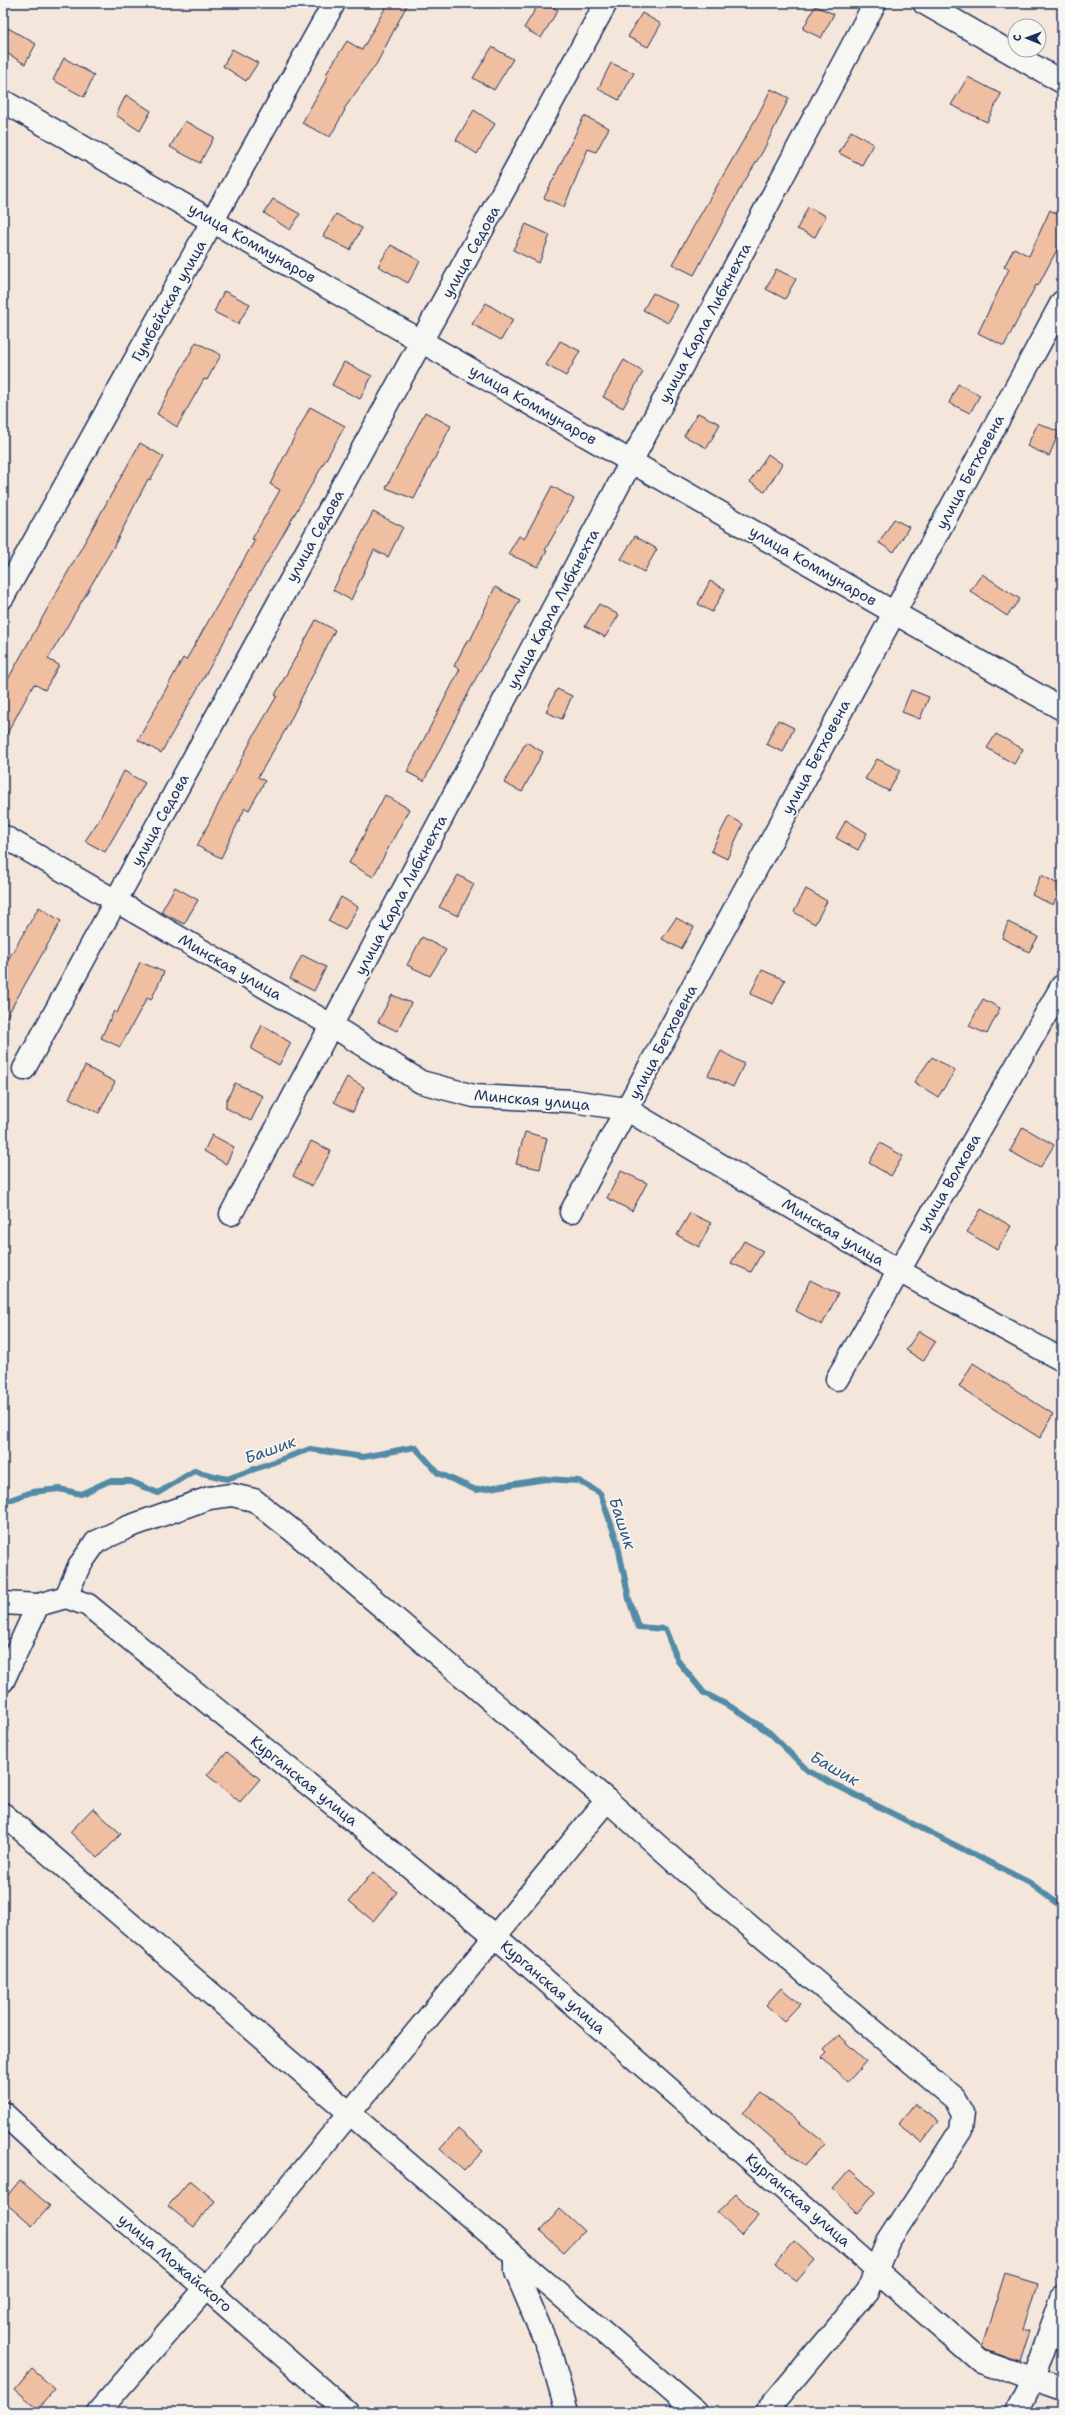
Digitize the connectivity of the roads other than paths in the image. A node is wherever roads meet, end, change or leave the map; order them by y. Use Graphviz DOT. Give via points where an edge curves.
graph roads {
  1 [pos="606,3"];
  2 [pos="875,3"];
  3 [pos="924,3"];
  4 [pos="327,5"];
  5 [pos="1062,82"];
  6 [pos="3,101"];
  7 [pos="214,222"];
  8 [pos="1062,302"];
  9 [pos="422,341"];
  10 [pos="631,461"];
  11 [pos="3,597"];
  12 [pos="894,612"];
  13 [pos="1062,709"];
  14 [pos="3,836"];
  15 [pos="116,902"];
  16 [pos="1062,986"];
  17 [pos="331,1025"];
  18 [pos="24,1069"];
  19 [pos="626,1109"];
  20 [pos="571,1212"];
  21 [pos="231,1214"];
  22 [pos="899,1271"];
  23 [pos="1062,1360"];
  24 [pos="837,1379"];
  25 [pos="66,1598"];
  26 [pos="3,1603"];
  27 [pos="38,1605"];
  28 [pos="3,1681"];
  29 [pos="607,1800"];
  30 [pos="3,1814"];
  31 [pos="496,1937"];
  32 [pos="3,2113"];
  33 [pos="350,2115"];
  34 [pos="516,2257"];
  35 [pos="877,2269"];
  36 [pos="206,2288"];
  37 [pos="1062,2298"];
  38 [pos="1033,2379"];
  39 [pos="1062,2390"];
  40 [pos="98,2412"];
  41 [pos="347,2412"];
  42 [pos="567,2412"];
  43 [pos="696,2412"];
  44 [pos="766,2412"];
  45 [pos="1017,2412"];
  1 -- 9 [label="street, улица Седова"];
  2 -- 10 [label="street, улица Карла Либкнехта"];
  3 -- 5 [label="street"];
  4 -- 7 [label="street, Гумбейская улица"];
  6 -- 7 [label="street, улица Коммунаров"];
  7 -- 9 [label="street, улица Коммунаров"];
  7 -- 11 [label="street, Гумбейская улица"];
  8 -- 12 [label="street, улица Бетховена"];
  9 -- 10 [label="street, улица Коммунаров"];
  9 -- 15 [label="street, улица Седова"];
  10 -- 12 [label="street, улица Коммунаров"];
  10 -- 17 [label="street, улица Карла Либкнехта"];
  12 -- 13 [label="street, улица Коммунаров"];
  12 -- 19 [label="street, улица Бетховена"];
  14 -- 15 [label="street, Минская улица"];
  15 -- 17 [label="street, Минская улица"];
  15 -- 18 [label="street, улица Седова"];
  16 -- 22 [label="street, улица Волкова"];
  17 -- 19 [label="street, Минская улица" via="421,1082 474,1096 572,1101"];
  17 -- 21 [label="street, улица Карла Либкнехта"];
  19 -- 20 [label="street, улица Бетховена"];
  19 -- 22 [label="street, Минская улица"];
  22 -- 23 [label="street, Минская улица"];
  22 -- 24 [label="street, улица Волкова"];
  25 -- 27 [label="street"];
  25 -- 29 [label="street" via="78,1566 96,1542 128,1527 209,1498 232,1495 254,1500"];
  25 -- 31 [label="street, Курганская улица" via="88,1605"];
  26 -- 27 [label="street"];
  27 -- 28 [label="street"];
  29 -- 31 [label="street"];
  29 -- 35 [label="street" via="714,1896 955,2099 963,2113 961,2130 888,2242"];
  30 -- 33 [label="street"];
  31 -- 33 [label="street"];
  31 -- 35 [label="street, Курганская улица"];
  32 -- 36 [label="street, улица Можайского" via="69,2174"];
  33 -- 34 [label="street"];
  33 -- 36 [label="street"];
  34 -- 42 [label="street" via="516,2272 550,2352"];
  34 -- 43 [label="street"];
  35 -- 38 [label="street, Курганская улица" via="980,2361"];
  35 -- 44 [label="street" via="868,2290"];
  36 -- 40 [label="street"];
  36 -- 41 [label="street, улица Можайского"];
  37 -- 38 [label="street"];
  38 -- 39 [label="street, Курганская улица"];
  38 -- 45 [label="street"];
}
